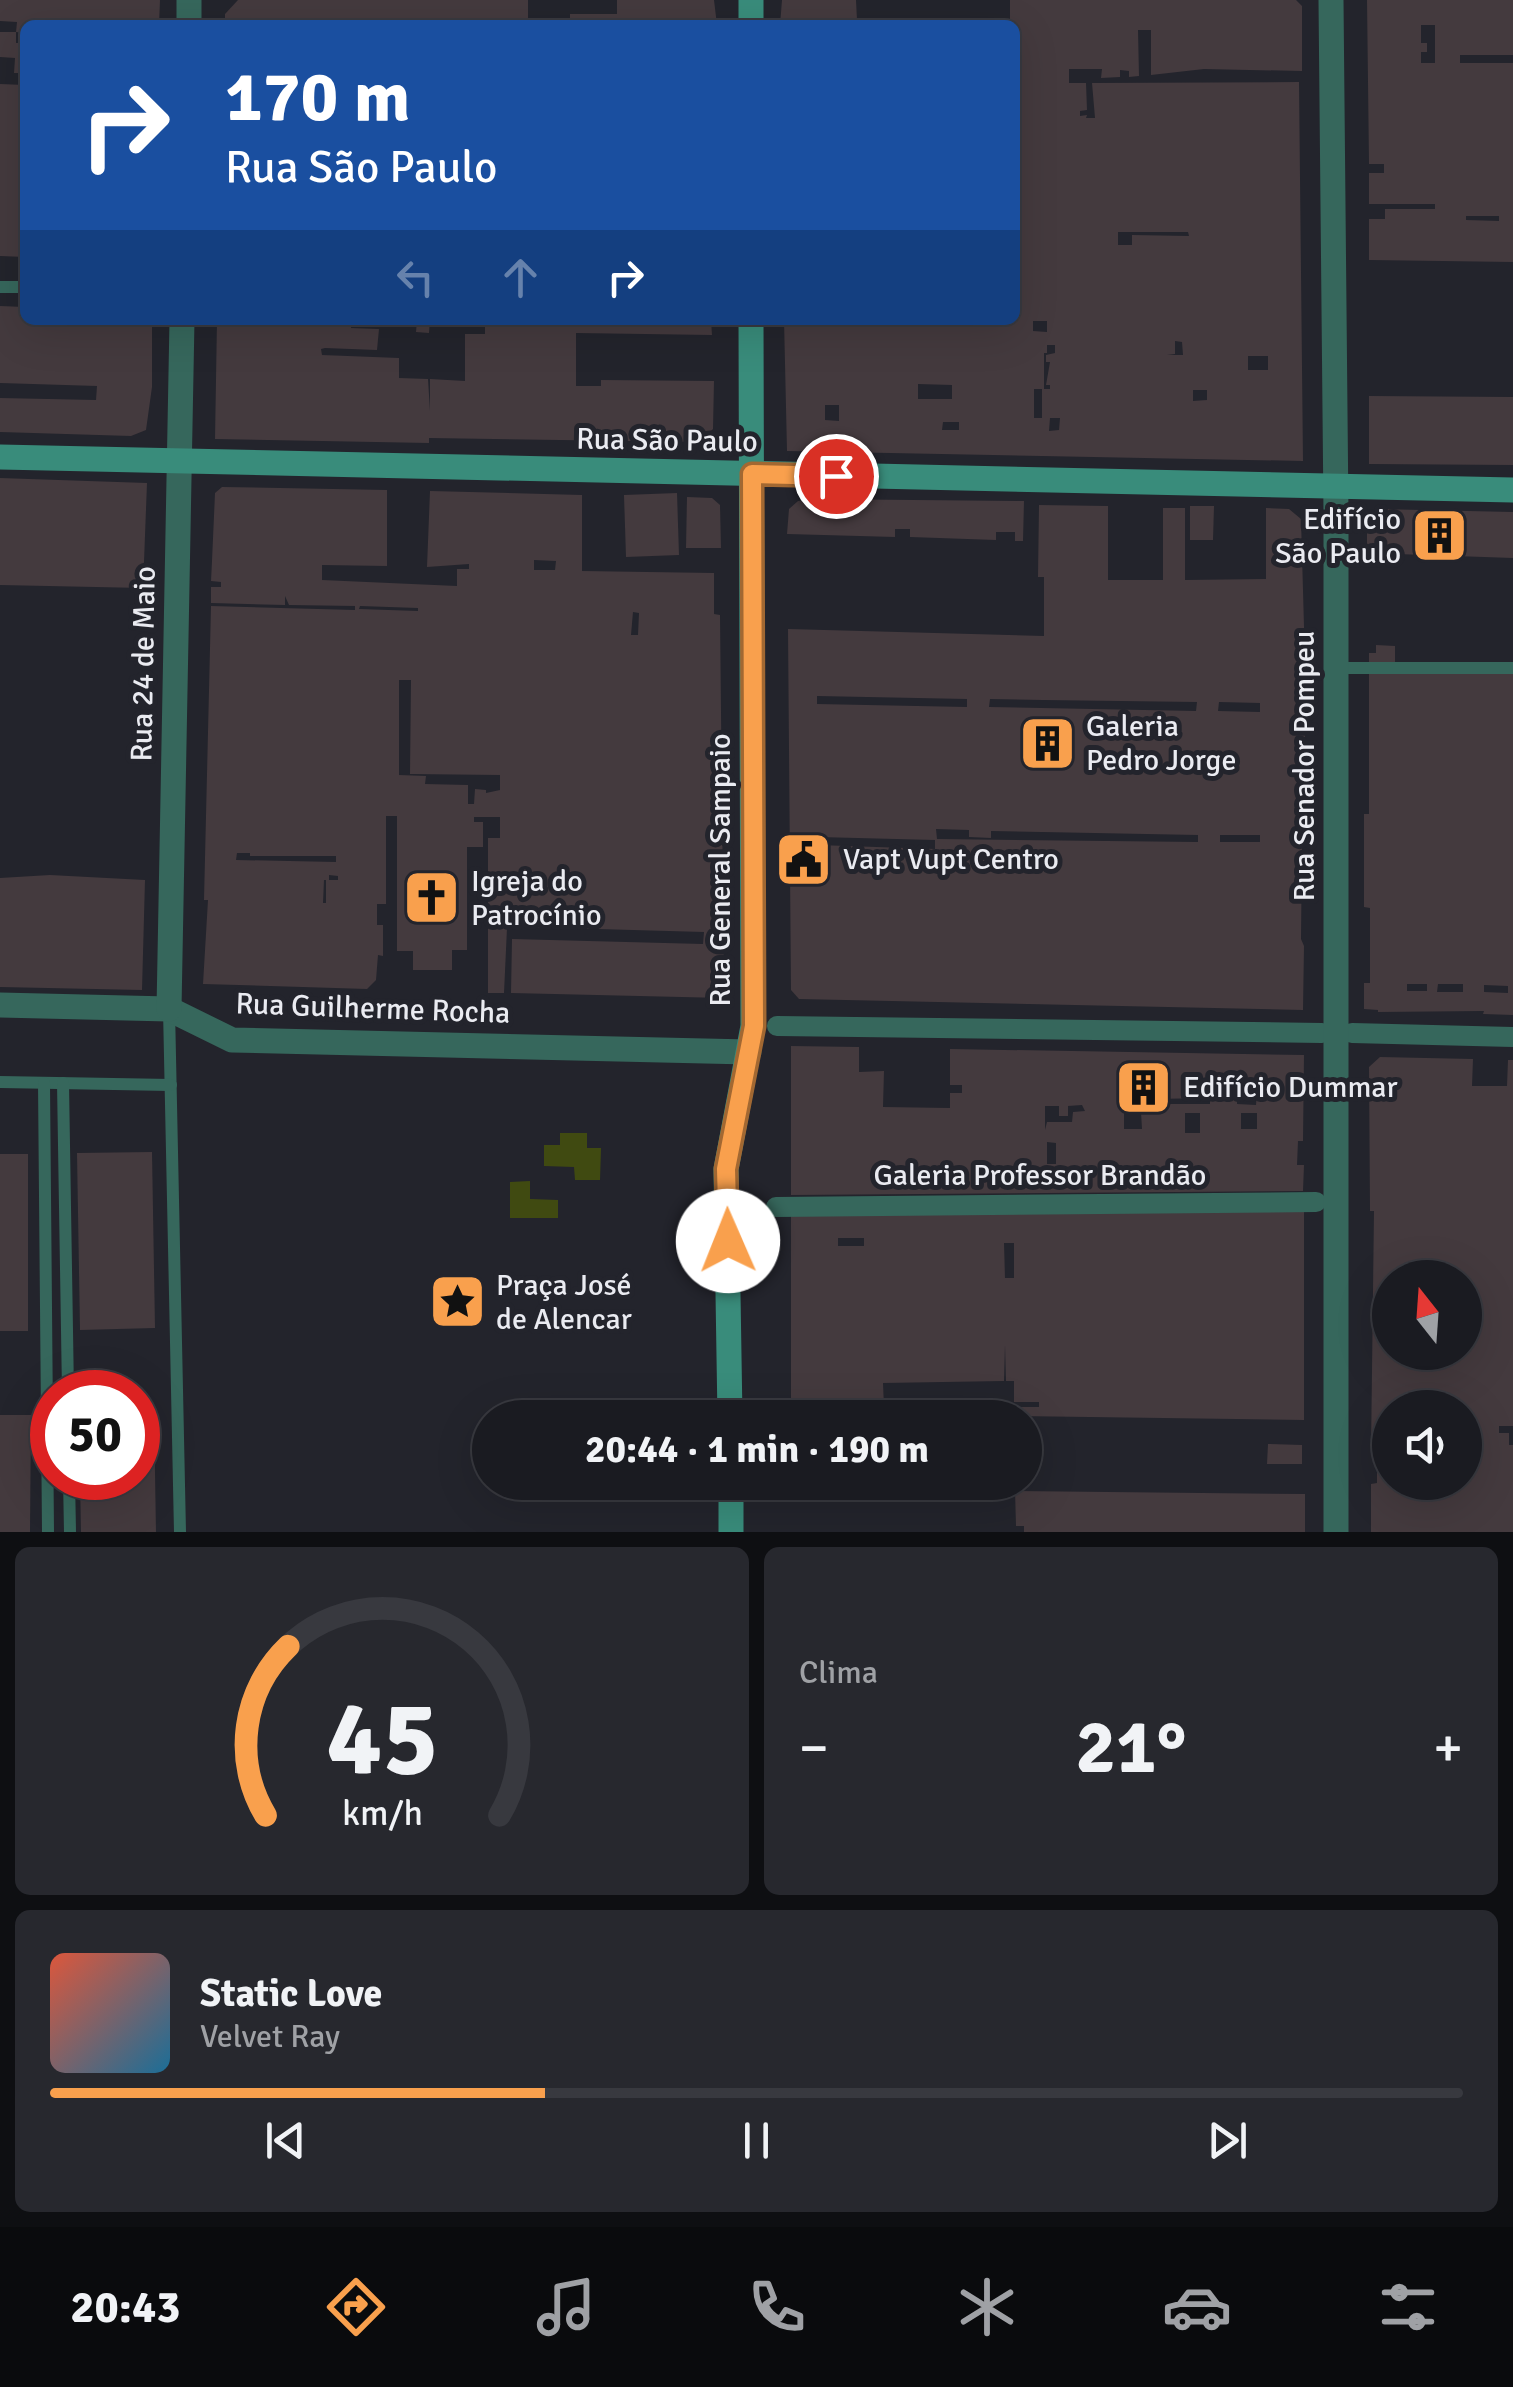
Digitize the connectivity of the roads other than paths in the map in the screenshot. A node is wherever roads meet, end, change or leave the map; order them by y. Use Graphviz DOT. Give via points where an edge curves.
graph roads {
  1 [pos="1331,0"];
  2 [pos="182,325"];
  3 [pos="751,325"];
  4 [pos="0,457"];
  5 [pos="179,462"];
  6 [pos="752,474"];
  7 [pos="1335,486"];
  8 [pos="1513,490"];
  9 [pos="1336,668"];
  10 [pos="1513,668"];
  11 [pos="0,1005"];
  12 [pos="170,1009"];
  13 [pos="777,1026"];
  14 [pos="1322,1033"];
  15 [pos="1352,1034"];
  16 [pos="1513,1037"];
  17 [pos="749,1052"];
  18 [pos="0,1082"];
  19 [pos="44,1083"];
  20 [pos="63,1083"];
  21 [pos="170,1085"];
  22 [pos="1310,1202"];
  23 [pos="776,1207"];
  24 [pos="68,1370"];
  25 [pos="730,1400"];
  26 [pos="69,1500"];
  27 [pos="730,1500"];
  28 [pos="48,1532"];
  29 [pos="70,1532"];
  30 [pos="180,1532"];
  31 [pos="731,1532"];
  32 [pos="1336,1532"];
  1 -- 7 [label="street, Rua Senador Pompeu"];
  2 -- 5 [label="street, Rua 24 de Maio"];
  3 -- 6 [label="main road, Rua General Sampaio"];
  4 -- 5 [label="main road, Rua São Paulo"];
  5 -- 6 [label="main road, Rua São Paulo"];
  5 -- 12 [label="street, Rua 24 de Maio"];
  6 -- 7 [label="main road, Rua São Paulo"];
  6 -- 17 [label="main road, Rua General Sampaio"];
  7 -- 8 [label="main road, Rua São Paulo"];
  7 -- 9 [label="street, Rua Senador Pompeu"];
  9 -- 10 [label="lane"];
  9 -- 32 [label="street, Rua Senador Pompeu"];
  11 -- 12 [label="street, Rua Guilherme Rocha"];
  12 -- 17 [label="street, Rua Guilherme Rocha" via="232,1040"];
  12 -- 21 [label="lane"];
  13 -- 14 [label="street"];
  15 -- 16 [label="street"];
  17 -- 25 [label="main road, Rua General Sampaio" via="726,1169"];
  18 -- 19 [label="lane"];
  19 -- 20 [label="lane"];
  19 -- 28 [label="lane"];
  20 -- 21 [label="lane"];
  20 -- 24 [label="lane"];
  21 -- 30 [label="lane"];
  22 -- 23 [label="street, Galeria Professor Brandão"];
  26 -- 29 [label="lane"];
  27 -- 31 [label="main road"];
}
